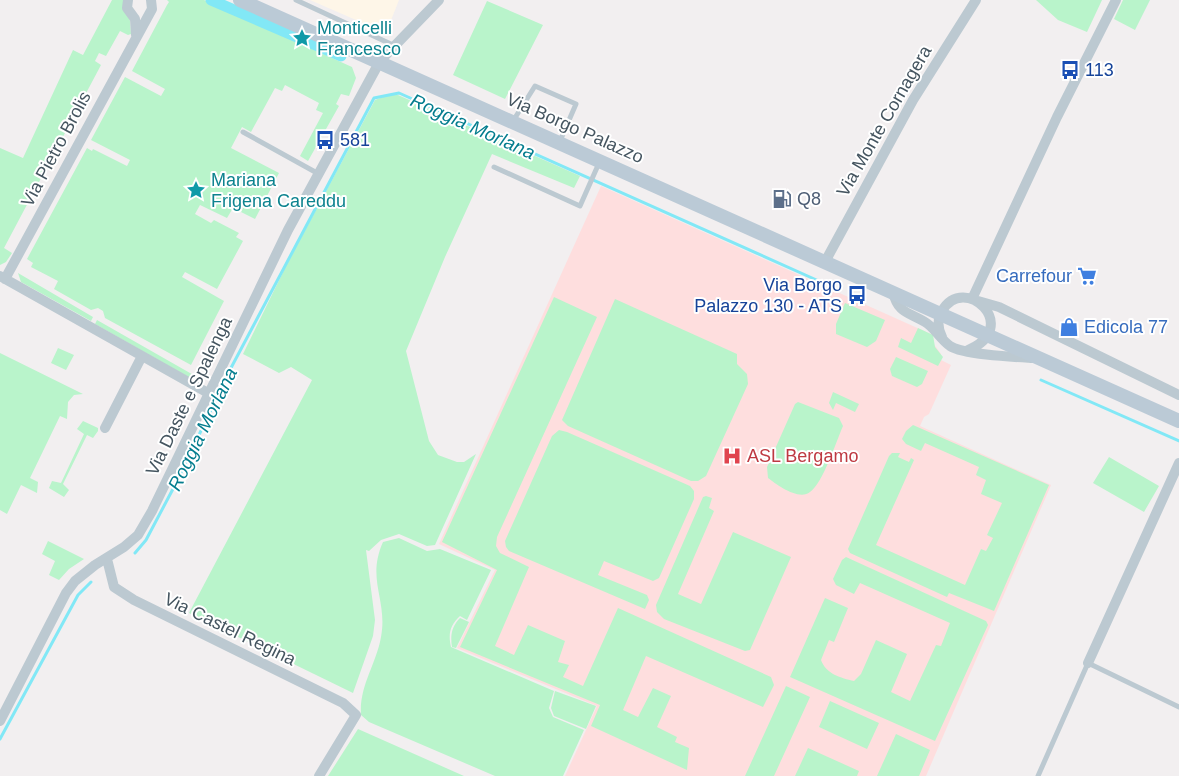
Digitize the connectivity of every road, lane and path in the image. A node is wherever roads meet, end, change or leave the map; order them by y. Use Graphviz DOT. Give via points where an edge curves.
graph roads {
  1 [pos="128,0"];
  2 [pos="151,0"];
  3 [pos="240,0"];
  4 [pos="296,0"];
  5 [pos="439,0"];
  6 [pos="976,0"];
  7 [pos="1116,0"];
  8 [pos="136,35"];
  9 [pos="393,45"];
  10 [pos="380,61"];
  11 [pos="513,121"];
  12 [pos="243,132"];
  13 [pos="560,142"];
  14 [pos="599,164"];
  15 [pos="494,167"];
  16 [pos="317,174"];
  17 [pos="826,260"];
  18 [pos="2,278"];
  19 [pos="893,292"];
  20 [pos="975,300"];
  21 [pos="940,314"];
  22 [pos="988,336"];
  23 [pos="944,340"];
  24 [pos="968,350"];
  25 [pos="142,356"];
  26 [pos="1040,358"];
  27 [pos="208,393"];
  28 [pos="1179,395"];
  29 [pos="1179,421"];
  30 [pos="105,428"];
  31 [pos="1179,463"];
  32 [pos="107,559"];
  33 [pos="1088,663"];
  34 [pos="1179,707"];
  35 [pos="0,721"];
  36 [pos="319,776"];
  37 [pos="1038,776"];
  1 -- 8 [label="street" via="127,8 135,18"];
  2 -- 8 [label="street, Via Pietro Brolis" via="152,9"];
  3 -- 10 [label="main road, Via Borgo Palazzo"];
  4 -- 9 [label="lane"];
  5 -- 9 [label="street, Via Daste e Spalenga"];
  6 -- 17 [label="street, Via Monte Cornagera" via="913,100"];
  7 -- 20 [label="street" via="1057,117"];
  8 -- 18 [label="street, Via Pietro Brolis"];
  9 -- 10 [label="street, Via Daste e Spalenga"];
  10 -- 11 [label="main road, Via Borgo Palazzo"];
  10 -- 16 [label="street, Via Daste e Spalenga"];
  11 -- 13 [label="main road, Via Borgo Palazzo"];
  11 -- 13 [label="lane" via="535,86 576,104"];
  12 -- 16 [label="lane"];
  13 -- 14 [label="main road, Via Borgo Palazzo"];
  14 -- 15 [label="lane" via="580,206"];
  14 -- 17 [label="main road, Via Borgo Palazzo"];
  16 -- 27 [label="street, Via Daste e Spalenga"];
  17 -- 19 [label="main road, Via Borgo Palazzo"];
  18 -- 25 [label="street"];
  19 -- 21 [label="main road, Via Borgo Palazzo"];
  19 -- 23 [label="street, Via Borgo Palazzo" via="900,309 926,322"];
  20 -- 21 [label="street" via="954,300"];
  20 -- 22 [label="street" via="989,314"];
  20 -- 28 [label="street" via="999,308"];
  21 -- 22 [label="main road, Via Borgo Palazzo"];
  21 -- 23 [label="street" via="939,332"];
  22 -- 24 [label="street" via="980,345"];
  22 -- 26 [label="main road, Via Borgo Palazzo"];
  23 -- 24 [label="street, Via Borgo Palazzo" via="952,347"];
  24 -- 26 [label="street, Via Borgo Palazzo" via="995,356"];
  25 -- 27 [label="street"];
  25 -- 30 [label="street"];
  26 -- 29 [label="main road, Via Borgo Palazzo"];
  27 -- 32 [label="street, Via Daste e Spalenga" via="138,535"];
  31 -- 33 [label="street"];
  32 -- 35 [label="street, Via Daste e Spalenga" via="75,581 66,593"];
  32 -- 36 [label="street, Via Castel Regina" via="114,587 134,600 342,703 356,715"];
  33 -- 34 [label="lane"];
  33 -- 37 [label="lane"];
}
